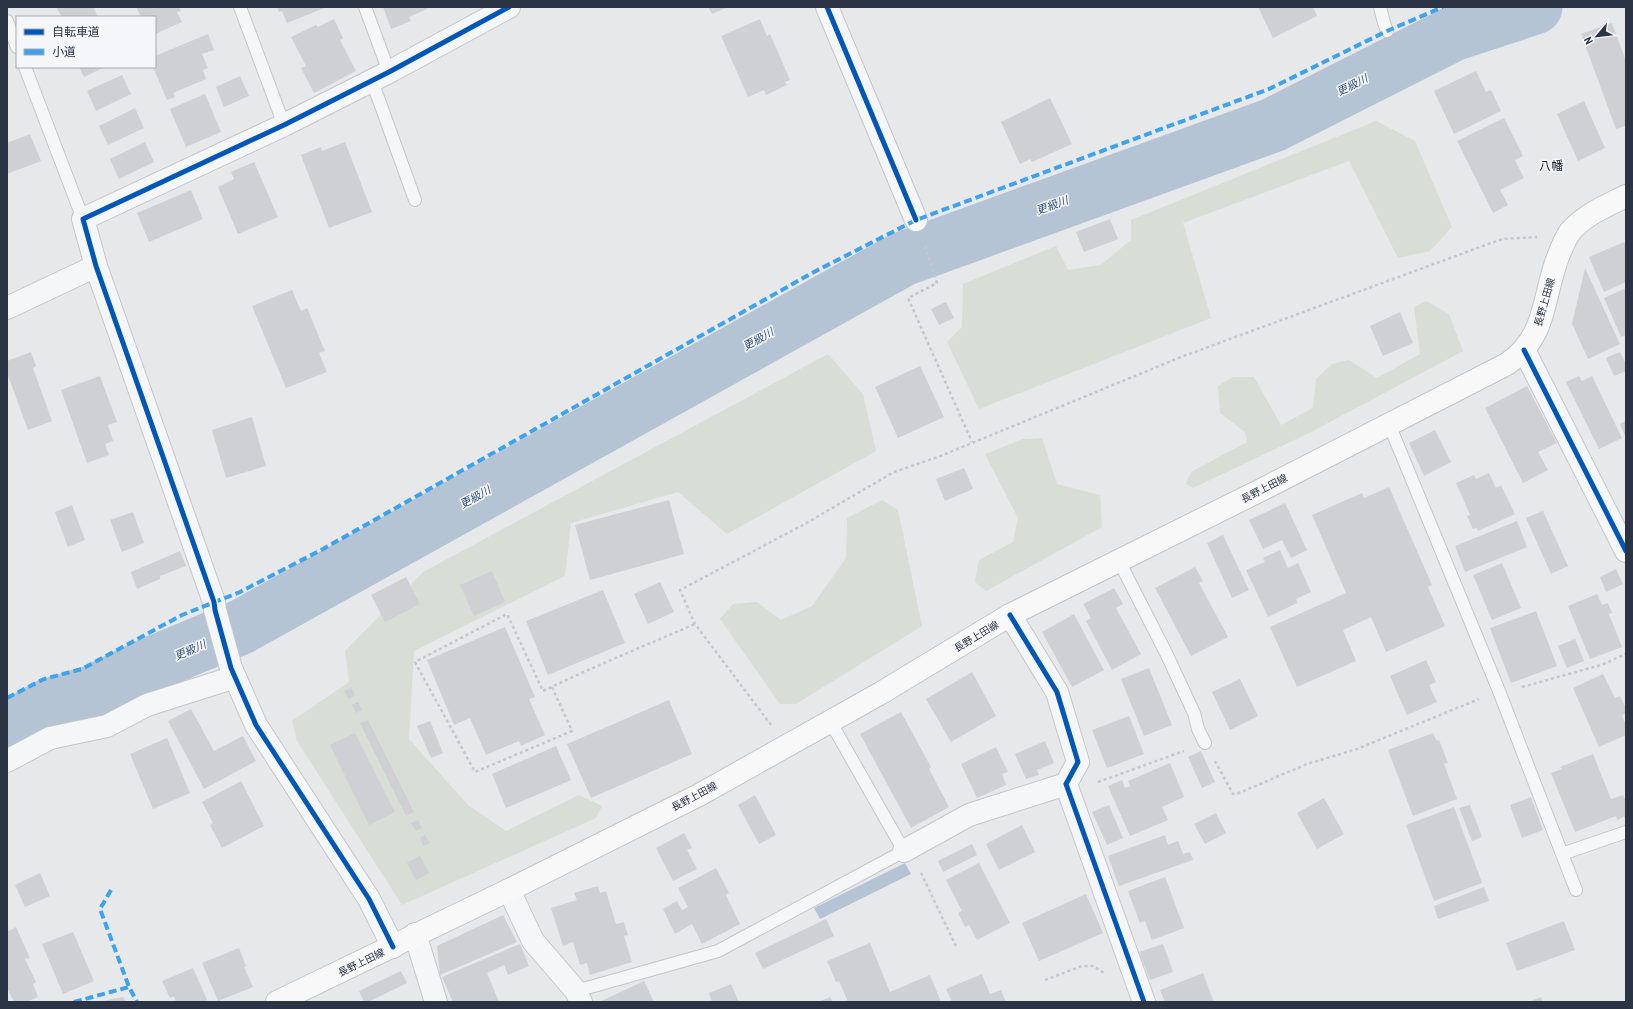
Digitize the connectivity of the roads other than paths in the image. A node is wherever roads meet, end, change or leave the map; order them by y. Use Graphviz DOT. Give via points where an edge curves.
graph roads {
  1 [pos="240,7"];
  2 [pos="365,7"];
  3 [pos="509,7"];
  4 [pos="827,7"];
  5 [pos="1380,7"];
  6 [pos="7,21"];
  7 [pos="1387,31"];
  8 [pos="16,44"];
  9 [pos="25,68"];
  10 [pos="381,76"];
  11 [pos="284,124"];
  12 [pos="1626,196"];
  13 [pos="415,200"];
  14 [pos="83,219"];
  15 [pos="916,220"];
  16 [pos="96,266"];
  17 [pos="7,308"];
  18 [pos="1524,350"];
  19 [pos="1389,424"];
  20 [pos="1626,550"];
  21 [pos="1119,561"];
  22 [pos="1010,615"];
  23 [pos="233,673"];
  24 [pos="830,721"];
  25 [pos="1205,743"];
  26 [pos="7,761"];
  27 [pos="1066,784"];
  28 [pos="1626,832"];
  29 [pos="906,849"];
  30 [pos="1562,854"];
  31 [pos="509,890"];
  32 [pos="1576,890"];
  33 [pos="415,934"];
  34 [pos="393,947"];
  35 [pos="578,996"];
  36 [pos="277,1002"];
  37 [pos="436,1002"];
  38 [pos="1144,1002"];
  1 -- 11 [label="lane"];
  2 -- 10 [label="lane"];
  3 -- 10 [label="street"];
  4 -- 15 [label="street"];
  5 -- 7 [label="lane"];
  6 -- 8 [label="lane"];
  9 -- 14 [label="lane"];
  10 -- 11 [label="street"];
  10 -- 13 [label="lane"];
  11 -- 14 [label="street"];
  12 -- 18 [label="main road, 長野上田線" via="1597,210 1570,232 1554,267 1538,328"];
  14 -- 16 [label="street"];
  16 -- 17 [label="street"];
  16 -- 23 [label="street" via="214,602"];
  18 -- 19 [label="main road, 長野上田線" via="1507,364"];
  18 -- 20 [label="street"];
  19 -- 21 [label="main road, 長野上田線"];
  19 -- 30 [label="lane" via="1500,691"];
  21 -- 22 [label="main road, 長野上田線"];
  21 -- 25 [label="lane" via="1166,653"];
  22 -- 24 [label="main road, 長野上田線"];
  22 -- 27 [label="street" via="1057,692 1078,762"];
  23 -- 26 [label="street" via="147,705 107,726 50,738"];
  23 -- 34 [label="street" via="256,726 369,899"];
  24 -- 29 [label="lane"];
  24 -- 31 [label="main road, 長野上田線" via="699,795"];
  27 -- 29 [label="street" via="969,815"];
  27 -- 38 [label="street"];
  28 -- 30 [label="lane"];
  29 -- 35 [label="lane" via="718,951"];
  30 -- 32 [label="lane"];
  31 -- 33 [label="main road, 長野上田線"];
  31 -- 35 [label="street" via="533,941"];
  33 -- 34 [label="main road, 長野上田線"];
  33 -- 37 [label="street"];
  34 -- 36 [label="main road, 長野上田線"];
}
